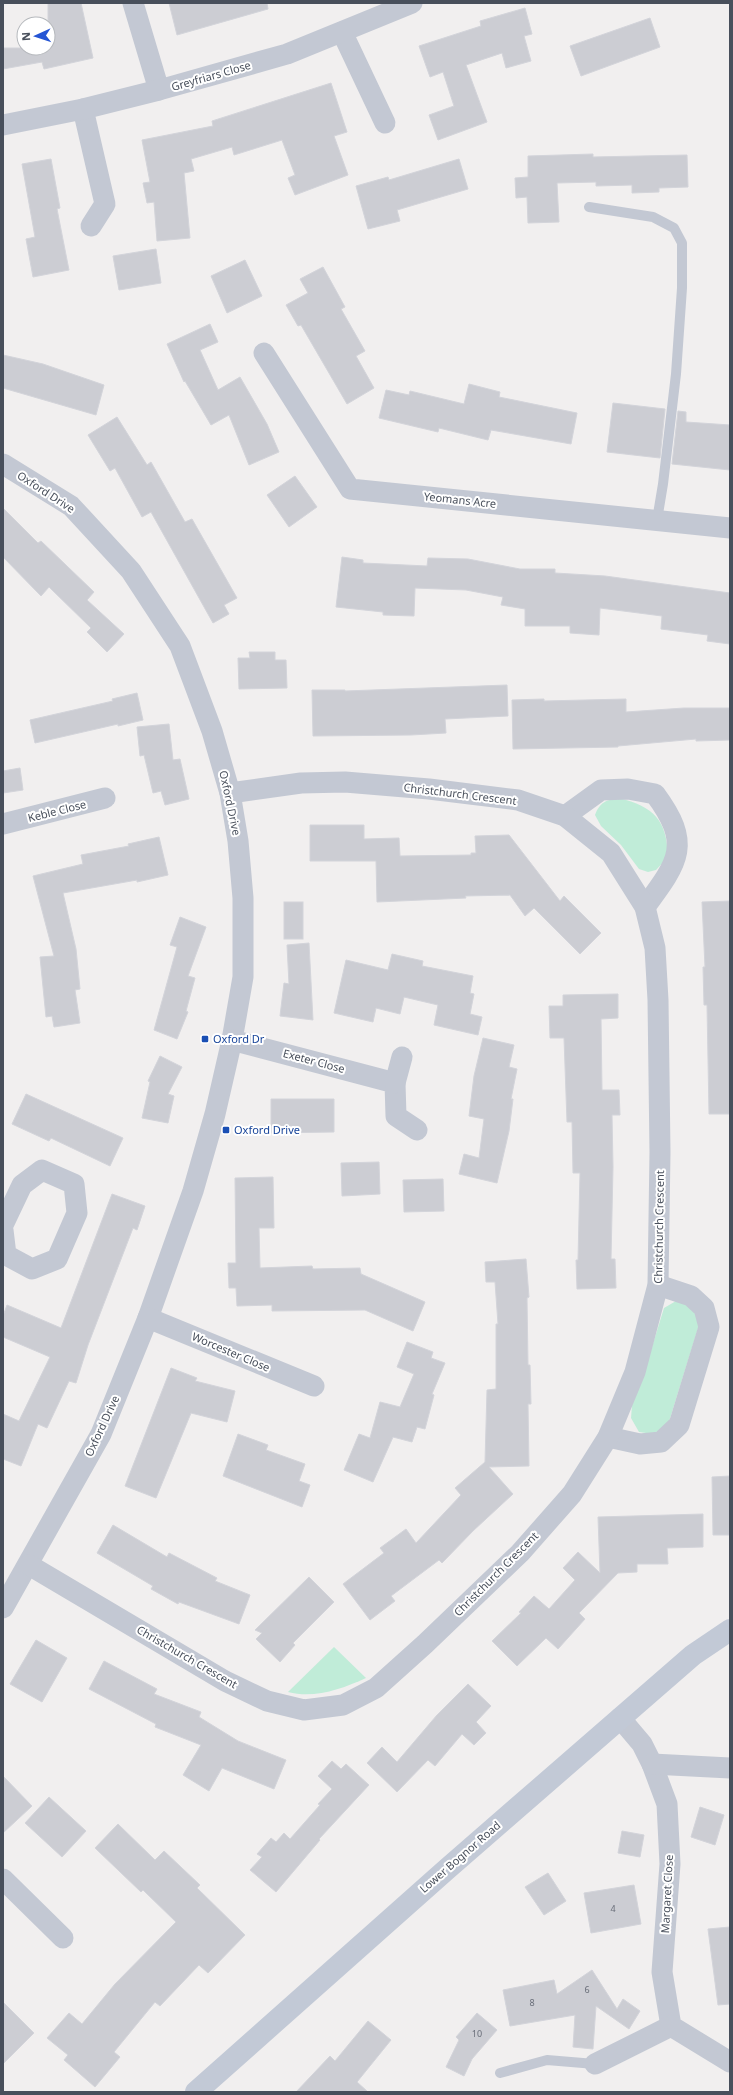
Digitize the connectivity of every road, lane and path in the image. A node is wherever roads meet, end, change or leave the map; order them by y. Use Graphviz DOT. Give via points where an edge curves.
graph roads {
  1 [pos="133,3"];
  2 [pos="412,3"];
  3 [pos="342,32"];
  4 [pos="159,90"];
  5 [pos="83,109"];
  6 [pos="386,123"];
  7 [pos="3,124"];
  8 [pos="589,207"];
  9 [pos="91,226"];
  10 [pos="264,353"];
  11 [pos="3,464"];
  12 [pos="657,520"];
  13 [pos="730,528"];
  14 [pos="230,793"];
  15 [pos="106,798"];
  16 [pos="565,816"];
  17 [pos="5,828"];
  18 [pos="645,907"];
  19 [pos="232,1040"];
  20 [pos="402,1057"];
  21 [pos="395,1083"];
  22 [pos="417,1130"];
  23 [pos="8,1204"];
  24 [pos="3,1225"];
  25 [pos="3,1230"];
  26 [pos="658,1285"];
  27 [pos="148,1318"];
  28 [pos="314,1386"];
  29 [pos="608,1437"];
  30 [pos="28,1565"];
  31 [pos="3,1608"];
  32 [pos="730,1630"];
  33 [pos="620,1718"];
  34 [pos="652,1764"];
  35 [pos="730,1768"];
  36 [pos="3,1879"];
  37 [pos="64,1938"];
  38 [pos="671,2026"];
  39 [pos="730,2062"];
  40 [pos="595,2064"];
  41 [pos="500,2072"];
  42 [pos="196,2092"];
  1 -- 4 [label="street"];
  2 -- 3 [label="street, Greyfriars Close"];
  3 -- 4 [label="street, Greyfriars Close" via="287,54"];
  3 -- 6 [label="street"];
  4 -- 5 [label="street, Greyfriars Close"];
  5 -- 7 [label="street, Greyfriars Close"];
  5 -- 9 [label="street" via="105,204"];
  8 -- 12 [label="lane" via="653,216 674,228 682,243 682,288 676,374"];
  10 -- 12 [label="street, Yeomans Acre" via="350,489"];
  11 -- 14 [label="street, Oxford Drive" via="71,506 131,571 180,646 212,732"];
  12 -- 13 [label="street, Yeomans Acre"];
  14 -- 16 [label="street, Christchurch Crescent" via="301,783 345,782 518,800"];
  14 -- 19 [label="street, Oxford Drive" via="238,841 243,898 243,977"];
  15 -- 17 [label="street, Keble Close"];
  16 -- 18 [label="street, Christchurch Crescent" via="611,853"];
  16 -- 18 [label="street" via="601,790 628,789 655,794 669,813 678,838 676,860"];
  18 -- 26 [label="street, Christchurch Crescent" via="655,948 658,1000"];
  19 -- 21 [label="street, Exeter Close"];
  19 -- 27 [label="street, Oxford Drive" via="215,1114 193,1191"];
  20 -- 21 [label="street"];
  21 -- 22 [label="street" via="396,1116"];
  23 -- 24 [label="street"];
  23 -- 25 [label="street" via="22,1185 42,1170 74,1184 77,1213 57,1259 32,1269 6,1255"];
  26 -- 29 [label="street, Christchurch Crescent" via="635,1372"];
  26 -- 29 [label="street" via="691,1296 704,1308 709,1326 679,1425 661,1442 640,1444"];
  27 -- 28 [label="street, Worcester Close"];
  27 -- 30 [label="street, Oxford Drive" via="100,1434"];
  29 -- 30 [label="street, Christchurch Crescent" via="572,1494 520,1553 376,1688 343,1705 304,1710 267,1701 225,1681"];
  30 -- 31 [label="street, Oxford Drive"];
  32 -- 33 [label="main road, Lower Bognor Road" via="693,1655"];
  33 -- 34 [label="street, Margaret Close" via="642,1744"];
  33 -- 42 [label="main road, Lower Bognor Road"];
  34 -- 35 [label="street"];
  34 -- 38 [label="street, Margaret Close" via="667,1804 670,1864 662,1972"];
  36 -- 37 [label="street"];
  38 -- 39 [label="street"];
  38 -- 40 [label="street"];
  40 -- 41 [label="lane" via="546,2060"];
}
